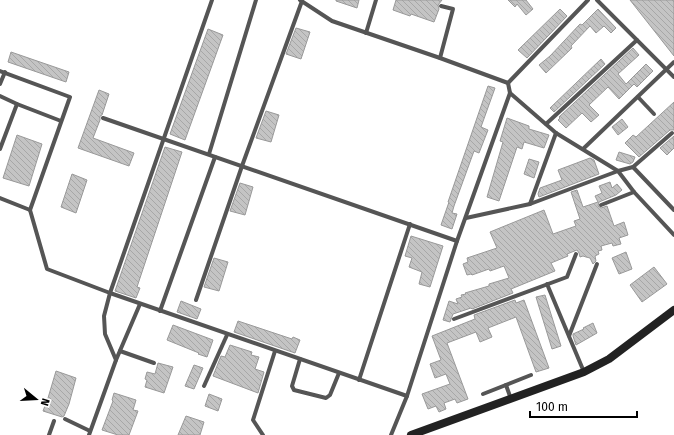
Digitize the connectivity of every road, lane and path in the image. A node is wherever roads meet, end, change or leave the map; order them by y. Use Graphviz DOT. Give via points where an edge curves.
graph roads {
  1 [pos="212,0"];
  2 [pos="256,0"];
  3 [pos="301,0"];
  4 [pos="376,0"];
  5 [pos="588,0"];
  6 [pos="598,0"];
  7 [pos="441,6"];
  8 [pos="366,33"];
  9 [pos="637,40"];
  10 [pos="440,58"];
  11 [pos="674,62"];
  12 [pos="667,69"];
  13 [pos="2,72"];
  14 [pos="674,77"];
  15 [pos="508,83"];
  16 [pos="0,84"];
  17 [pos="510,93"];
  18 [pos="0,96"];
  19 [pos="638,97"];
  20 [pos="17,104"];
  21 [pos="654,114"];
  22 [pos="103,118"];
  23 [pos="62,121"];
  24 [pos="546,124"];
  25 [pos="556,133"];
  26 [pos="672,133"];
  27 [pos="164,139"];
  28 [pos="0,149"];
  29 [pos="583,149"];
  30 [pos="209,154"];
  31 [pos="215,157"];
  32 [pos="242,166"];
  33 [pos="633,167"];
  34 [pos="618,171"];
  35 [pos="634,192"];
  36 [pos="0,198"];
  37 [pos="530,204"];
  38 [pos="600,205"];
  39 [pos="30,210"];
  40 [pos="674,210"];
  41 [pos="466,218"];
  42 [pos="410,224"];
  43 [pos="674,235"];
  44 [pos="457,241"];
  45 [pos="576,254"];
  46 [pos="596,264"];
  47 [pos="547,284"];
  48 [pos="110,293"];
  49 [pos="196,300"];
  50 [pos="140,304"];
  51 [pos="674,310"];
  52 [pos="160,311"];
  53 [pos="454,319"];
  54 [pos="227,335"];
  55 [pos="569,336"];
  56 [pos="120,351"];
  57 [pos="275,351"];
  58 [pos="116,360"];
  59 [pos="300,360"];
  60 [pos="154,363"];
  61 [pos="584,372"];
  62 [pos="339,373"];
  63 [pos="531,375"];
  64 [pos="359,380"];
  65 [pos="506,385"];
  66 [pos="204,386"];
  67 [pos="483,394"];
  68 [pos="407,396"];
  69 [pos="511,399"];
  70 [pos="65,419"];
  71 [pos="54,421"];
  72 [pos="89,433"];
  73 [pos="49,435"];
  74 [pos="262,435"];
  75 [pos="391,435"];
  76 [pos="411,435"];
  1 -- 27 [label="lane"];
  2 -- 30 [label="lane"];
  3 -- 8 [label="lane" via="332,21"];
  3 -- 32 [label="lane"];
  4 -- 8 [label="lane"];
  5 -- 15 [label="lane"];
  6 -- 9 [label="lane"];
  7 -- 10 [label="lane" via="453,9"];
  8 -- 10 [label="lane"];
  9 -- 12 [label="lane"];
  9 -- 24 [label="lane"];
  10 -- 15 [label="lane"];
  11 -- 12 [label="lane"];
  12 -- 14 [label="lane"];
  12 -- 19 [label="lane"];
  13 -- 16 [label="lane"];
  13 -- 23 [label="lane" via="70,97"];
  15 -- 17 [label="lane"];
  17 -- 24 [label="lane"];
  17 -- 41 [label="lane"];
  18 -- 20 [label="lane"];
  19 -- 21 [label="lane"];
  19 -- 29 [label="lane"];
  20 -- 23 [label="lane"];
  20 -- 28 [label="lane"];
  22 -- 27 [label="lane"];
  23 -- 39 [label="lane"];
  24 -- 25 [label="lane"];
  25 -- 29 [label="lane"];
  25 -- 37 [label="lane"];
  26 -- 33 [label="lane"];
  27 -- 30 [label="lane"];
  27 -- 48 [label="lane"];
  29 -- 34 [label="lane"];
  30 -- 31 [label="lane"];
  31 -- 32 [label="lane"];
  31 -- 52 [label="lane"];
  32 -- 42 [label="lane"];
  32 -- 49 [label="lane"];
  33 -- 34 [label="lane"];
  33 -- 40 [label="lane"];
  34 -- 35 [label="lane"];
  34 -- 37 [label="lane"];
  35 -- 38 [label="lane"];
  35 -- 43 [label="lane"];
  36 -- 39 [label="lane"];
  37 -- 41 [label="lane"];
  39 -- 48 [label="lane" via="47,269"];
  41 -- 44 [label="lane"];
  42 -- 44 [label="lane"];
  42 -- 64 [label="lane"];
  44 -- 68 [label="lane"];
  45 -- 47 [label="lane" via="568,277"];
  46 -- 55 [label="lane"];
  47 -- 53 [label="lane"];
  47 -- 55 [label="lane"];
  48 -- 50 [label="lane"];
  48 -- 58 [label="lane" via="104,316 105,334"];
  50 -- 52 [label="lane"];
  50 -- 56 [label="lane"];
  51 -- 61 [label="street" via="609,359"];
  52 -- 54 [label="lane"];
  54 -- 57 [label="lane"];
  54 -- 66 [label="lane"];
  55 -- 61 [label="lane"];
  56 -- 58 [label="lane"];
  56 -- 60 [label="lane"];
  57 -- 59 [label="lane"];
  57 -- 74 [label="lane" via="253,420"];
  58 -- 72 [label="lane"];
  59 -- 62 [label="lane"];
  59 -- 62 [label="lane" via="292,386 294,390 326,398 330,395"];
  61 -- 69 [label="street"];
  62 -- 64 [label="lane"];
  63 -- 65 [label="lane"];
  64 -- 68 [label="lane"];
  65 -- 67 [label="lane"];
  65 -- 69 [label="lane"];
  68 -- 75 [label="lane"];
  69 -- 76 [label="street"];
  70 -- 72 [label="lane"];
  71 -- 73 [label="lane"];
}
